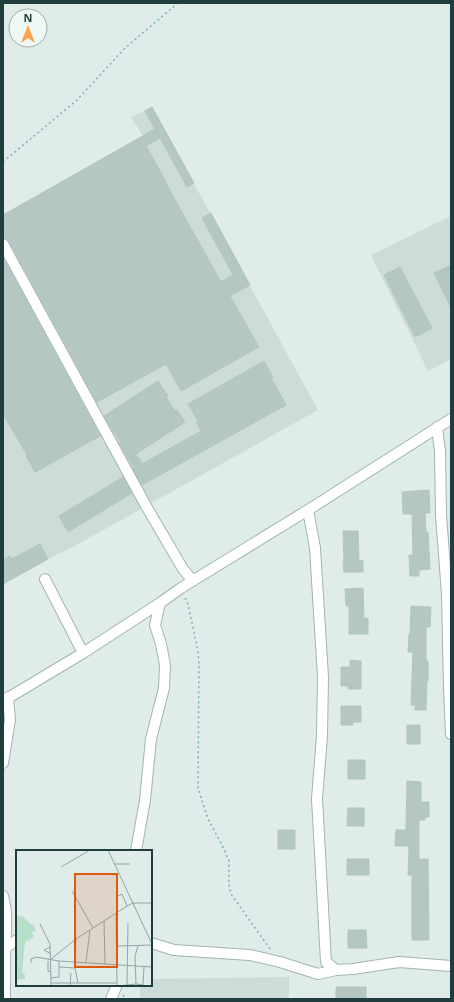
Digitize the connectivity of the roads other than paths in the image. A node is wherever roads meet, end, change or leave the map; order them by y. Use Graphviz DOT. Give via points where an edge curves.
graph roads {
  1 [pos="3,244"];
  2 [pos="451,419"];
  3 [pos="437,427"];
  4 [pos="308,510"];
  5 [pos="44,579"];
  6 [pos="193,581"];
  7 [pos="160,603"];
  8 [pos="83,653"];
  9 [pos="5,699"];
  10 [pos="451,734"];
  11 [pos="3,762"];
  12 [pos="136,850"];
  13 [pos="3,896"];
  14 [pos="16,941"];
  15 [pos="152,944"];
  16 [pos="4,947"];
  17 [pos="451,966"];
  18 [pos="336,970"];
  19 [pos="116,987"];
  20 [pos="6,999"];
  21 [pos="111,999"];
  1 -- 6 [label="street" via="146,506 183,569"];
  2 -- 3 [label="street"];
  3 -- 4 [label="street"];
  3 -- 10 [label="street" via="447,594"];
  4 -- 6 [label="street"];
  4 -- 18 [label="street" via="315,548 322,677 322,736 317,800 326,962"];
  5 -- 8 [label="street"];
  6 -- 7 [label="street"];
  7 -- 8 [label="street"];
  7 -- 12 [label="street" via="155,625 165,665 164,688 151,739 145,800"];
  8 -- 9 [label="street"];
  9 -- 11 [label="street" via="10,720"];
  13 -- 16 [label="street" via="6,926"];
  14 -- 16 [label="street"];
  15 -- 18 [label="street" via="174,950 250,955 318,974"];
  16 -- 20 [label="street"];
  17 -- 18 [label="street" via="399,962"];
  19 -- 21 [label="street"];
}
